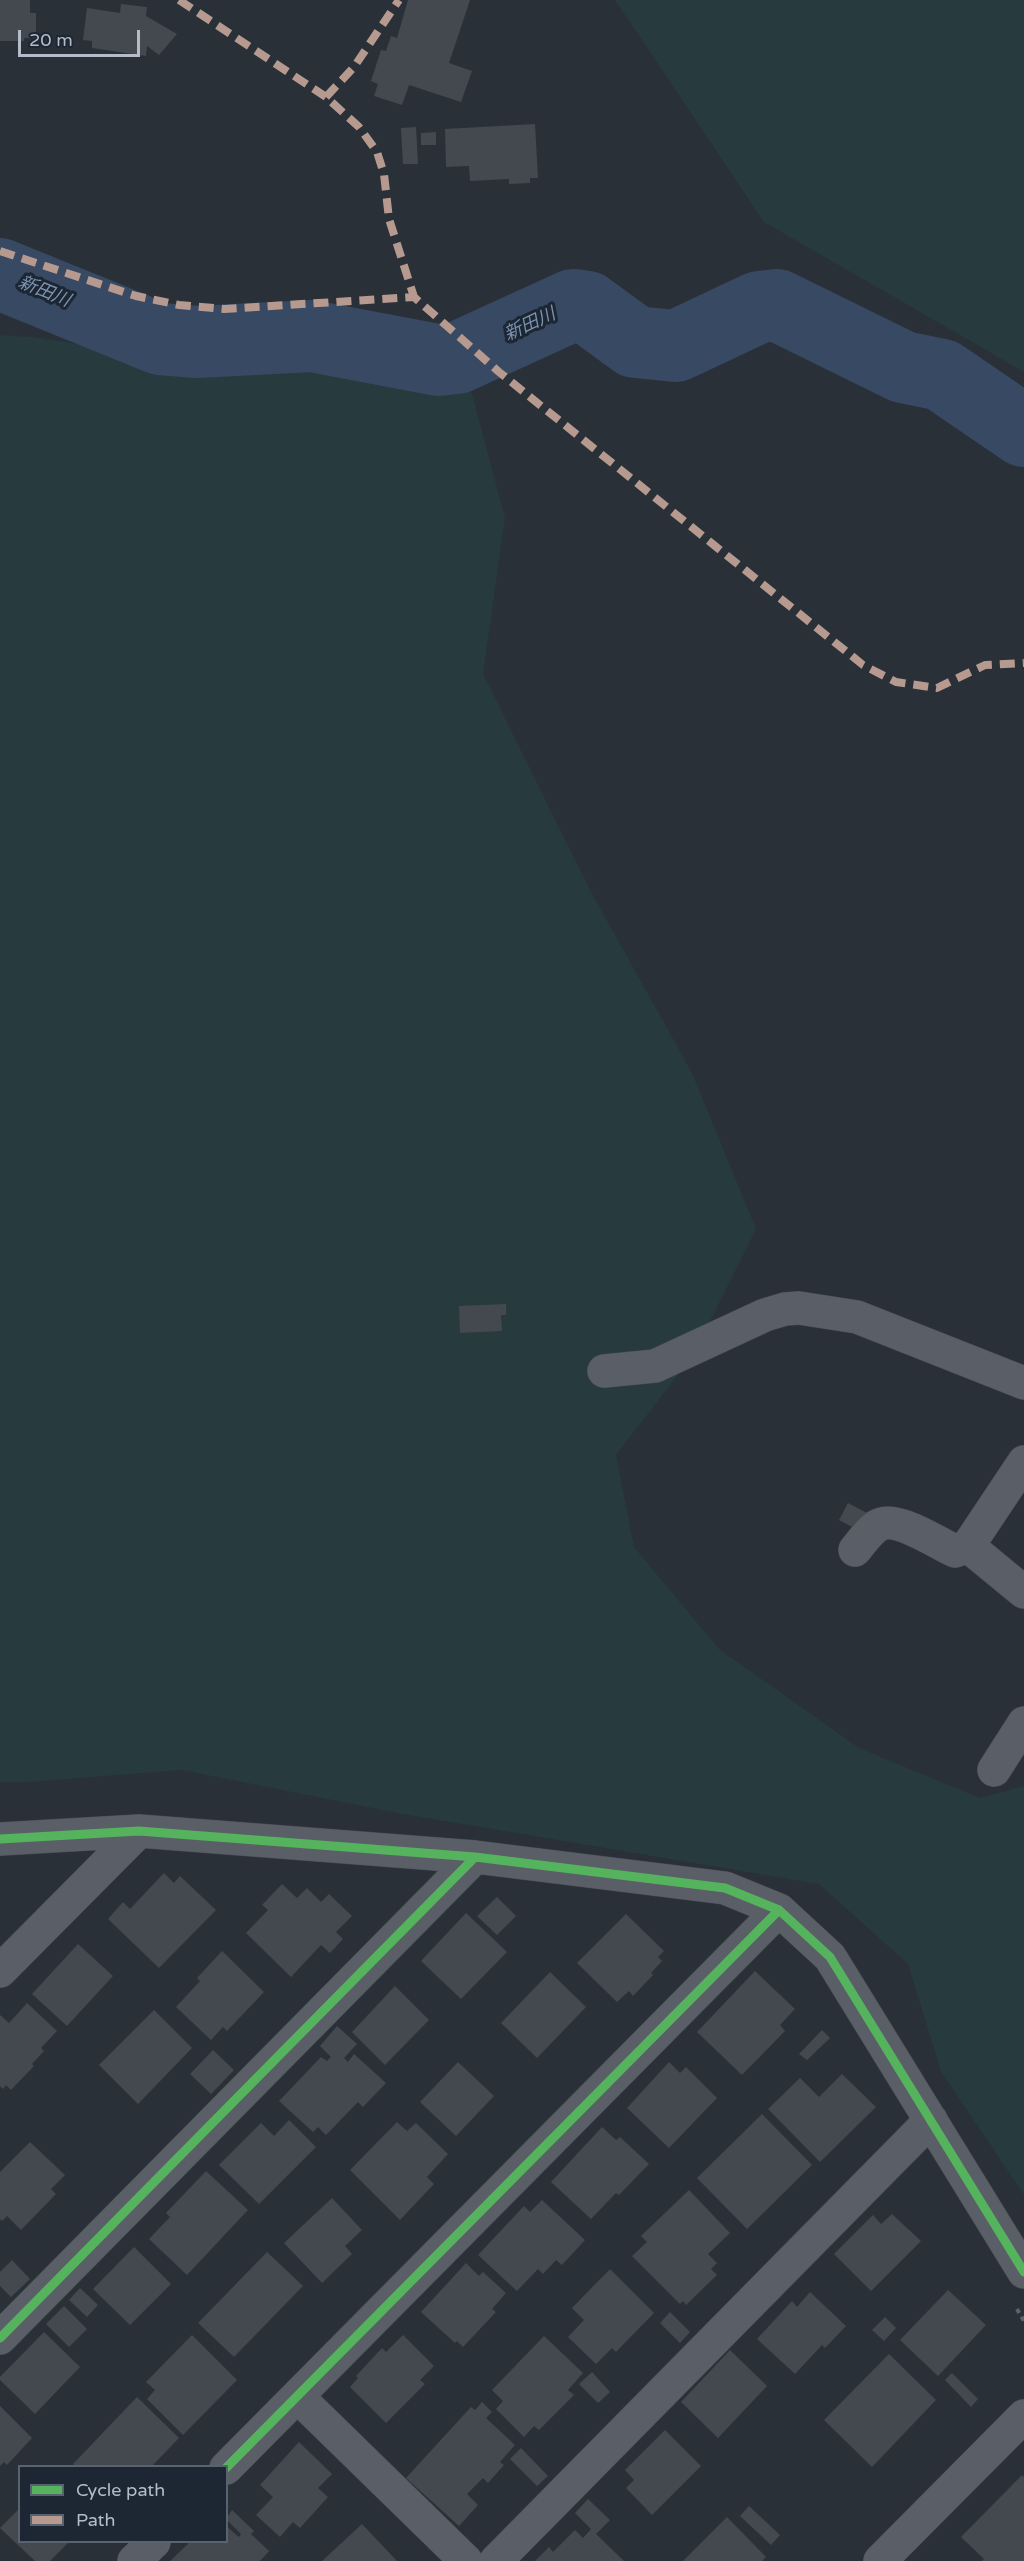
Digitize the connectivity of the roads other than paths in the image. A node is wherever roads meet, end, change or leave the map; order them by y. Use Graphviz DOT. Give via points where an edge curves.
graph roads {
  1 [pos="604,1371"];
  2 [pos="1024,1383"];
  3 [pos="1024,1462"];
  4 [pos="968,1546"];
  5 [pos="855,1550"];
  6 [pos="1024,1592"];
  7 [pos="1024,1723"];
  8 [pos="994,1770"];
  9 [pos="139,1831"];
  10 [pos="0,1839"];
  11 [pos="474,1857"];
  12 [pos="780,1910"];
  13 [pos="0,1971"];
  14 [pos="931,2120"];
  15 [pos="1024,2272"];
  16 [pos="0,2338"];
  17 [pos="298,2397"];
  18 [pos="1024,2416"];
  19 [pos="228,2466"];
  20 [pos="152,2543"];
  21 [pos="134,2561"];
  22 [pos="466,2561"];
  23 [pos="496,2561"];
  24 [pos="880,2561"];
  1 -- 2 [label="street" via="655,1366 765,1315 799,1308 857,1317"];
  3 -- 4 [label="street"];
  4 -- 5 [label="street" via="955,1551 894,1523 875,1527"];
  4 -- 6 [label="street"];
  7 -- 8 [label="street"];
  9 -- 10 [label="street"];
  9 -- 11 [label="street"];
  9 -- 13 [label="street"];
  11 -- 12 [label="street" via="725,1888"];
  11 -- 16 [label="street"];
  12 -- 14 [label="street" via="830,1957"];
  12 -- 17 [label="street"];
  14 -- 15 [label="street"];
  14 -- 23 [label="street"];
  17 -- 19 [label="street"];
  17 -- 22 [label="street"];
  18 -- 24 [label="street"];
  20 -- 21 [label="street"];
}
